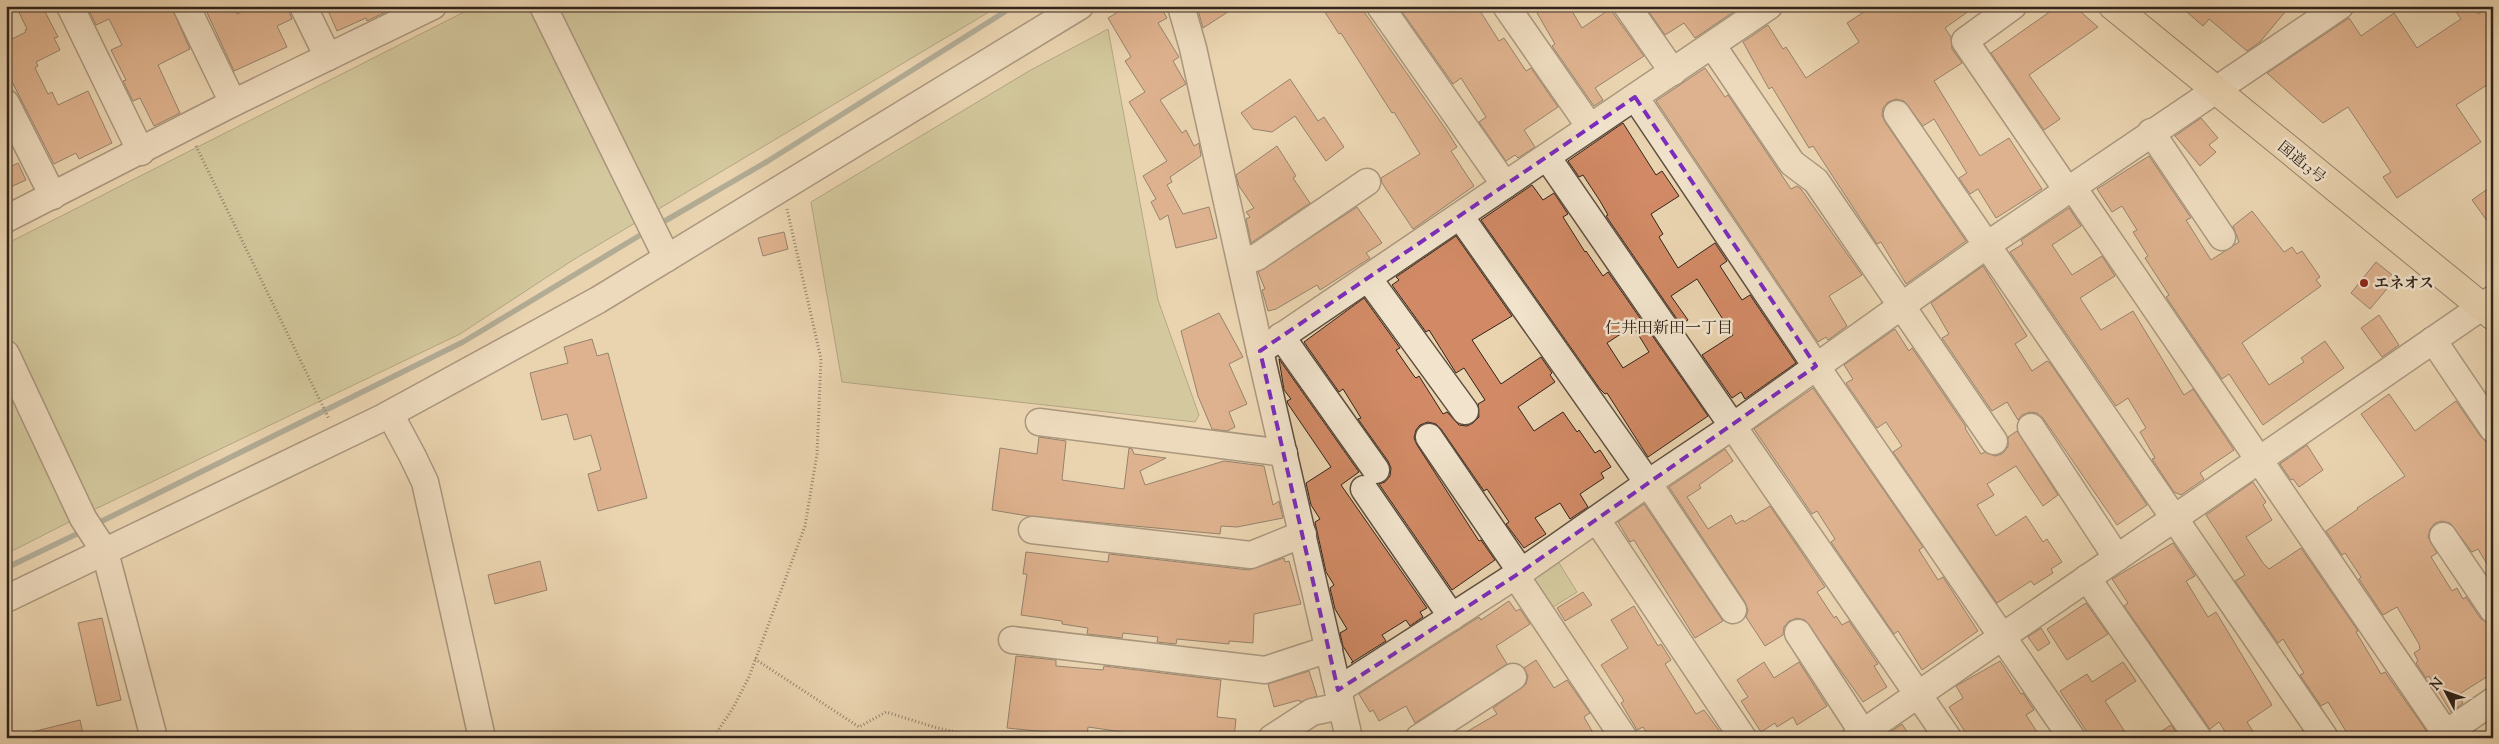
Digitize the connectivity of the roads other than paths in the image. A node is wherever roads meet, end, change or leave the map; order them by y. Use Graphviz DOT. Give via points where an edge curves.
graph roads {
  1 [pos="70,6"];
  2 [pos="186,6"];
  3 [pos="303,6"];
  4 [pos="543,6"];
  5 [pos="1080,6"];
  6 [pos="1181,6"];
  7 [pos="1380,6"];
  8 [pos="1506,6"];
  9 [pos="1627,6"];
  10 [pos="1769,6"];
  11 [pos="2013,6"];
  12 [pos="2113,6"];
  13 [pos="2340,6"];
  14 [pos="425,8"];
  15 [pos="1712,45"];
  16 [pos="328,57"];
  17 [pos="1673,72"];
  18 [pos="2215,89"];
  19 [pos="1635,97"];
  20 [pos="6,103"];
  21 [pos="233,103"];
  22 [pos="1897,114"];
  23 [pos="1590,127"];
  24 [pos="2151,132"];
  25 [pos="141,152"];
  26 [pos="1547,156"];
  27 [pos="1367,182"];
  28 [pos="1505,185"];
  29 [pos="2070,188"];
  30 [pos="53,196"];
  31 [pos="1460,216"];
  32 [pos="6,219"];
  33 [pos="2222,237"];
  34 [pos="657,238"];
  35 [pos="1986,245"];
  36 [pos="1241,262"];
  37 [pos="1368,278"];
  38 [pos="1903,307"];
  39 [pos="2489,307"];
  40 [pos="1281,336"];
  41 [pos="2434,340"];
  42 [pos="1260,351"];
  43 [pos="6,354"];
  44 [pos="1816,366"];
  45 [pos="1466,412"];
  46 [pos="390,414"];
  47 [pos="1039,422"];
  48 [pos="1733,426"];
  49 [pos="2031,427"];
  50 [pos="2493,428"];
  51 [pos="1429,437"];
  52 [pos="1994,441"];
  53 [pos="1284,453"];
  54 [pos="2259,460"];
  55 [pos="1648,483"];
  56 [pos="2174,519"];
  57 [pos="1596,520"];
  58 [pos="1032,530"];
  59 [pos="1303,534"];
  60 [pos="95,536"];
  61 [pos="2443,536"];
  62 [pos="2116,558"];
  63 [pos="1519,574"];
  64 [pos="2087,578"];
  65 [pos="6,599"];
  66 [pos="1733,610"];
  67 [pos="2493,610"];
  68 [pos="1452,617"];
  69 [pos="1798,633"];
  70 [pos="2003,636"];
  71 [pos="1012,640"];
  72 [pos="1329,649"];
  73 [pos="1514,677"];
  74 [pos="1918,695"];
  75 [pos="1340,698"];
  76 [pos="2493,701"];
  77 [pos="1859,735"];
  78 [pos="2445,736"];
  79 [pos="154,738"];
  80 [pos="482,738"];
  81 [pos="1272,738"];
  82 [pos="1350,738"];
  83 [pos="1419,738"];
  84 [pos="1624,738"];
  85 [pos="1743,738"];
  86 [pos="1948,738"];
  87 [pos="2072,738"];
  88 [pos="2198,738"];
  89 [pos="2325,738"];
  1 -- 25 [label="street"];
  2 -- 21 [label="street"];
  3 -- 16 [label="street"];
  4 -- 34 [label="street"];
  5 -- 34 [label="street" via="782,189"];
  6 -- 36 [label="street" via="1194,48"];
  7 -- 28 [label="street"];
  8 -- 23 [label="street"];
  9 -- 17 [label="street"];
  10 -- 15 [label="street"];
  11 -- 29 [label="street" via="1965,41"];
  12 -- 18 [label="highway, 国道13号"];
  13 -- 18 [label="street"];
  14 -- 16 [label="street"];
  15 -- 17 [label="street"];
  15 -- 38 [label="street" via="1792,163 1816,181"];
  16 -- 21 [label="street"];
  17 -- 19 [label="street"];
  18 -- 24 [label="street"];
  18 -- 39 [label="highway, 国道13号"];
  19 -- 23 [label="street"];
  19 -- 44 [label="street"];
  20 -- 30 [label="street"];
  21 -- 25 [label="street"];
  22 -- 35 [label="street"];
  23 -- 26 [label="street"];
  24 -- 29 [label="street"];
  24 -- 33 [label="street"];
  25 -- 30 [label="street"];
  26 -- 28 [label="street"];
  26 -- 48 [label="street"];
  27 -- 36 [label="street" via="1257,256"];
  28 -- 31 [label="street"];
  29 -- 35 [label="street"];
  29 -- 54 [label="street"];
  30 -- 32 [label="street"];
  31 -- 37 [label="street"];
  31 -- 55 [label="street"];
  34 -- 46 [label="street" via="598,300"];
  35 -- 38 [label="street"];
  35 -- 56 [label="street"];
  36 -- 42 [label="street"];
  37 -- 40 [label="street"];
  37 -- 45 [label="street"];
  38 -- 44 [label="street"];
  38 -- 52 [label="street"];
  39 -- 41 [label="street"];
  40 -- 42 [label="street"];
  40 -- 68 [label="street"];
  41 -- 50 [label="street"];
  41 -- 54 [label="street"];
  42 -- 53 [label="street"];
  43 -- 60 [label="street"];
  44 -- 48 [label="street"];
  44 -- 70 [label="street"];
  46 -- 60 [label="street"];
  46 -- 80 [label="street" via="425,482"];
  47 -- 53 [label="street"];
  48 -- 55 [label="street"];
  48 -- 74 [label="street"];
  49 -- 62 [label="street"];
  51 -- 63 [label="street"];
  53 -- 59 [label="street"];
  54 -- 56 [label="street"];
  54 -- 78 [label="street"];
  55 -- 57 [label="street"];
  55 -- 66 [label="street"];
  56 -- 62 [label="street"];
  56 -- 89 [label="street"];
  57 -- 63 [label="street"];
  57 -- 85 [label="street"];
  58 -- 59 [label="street" via="1251,555"];
  59 -- 72 [label="street"];
  60 -- 65 [label="street"];
  60 -- 79 [label="street"];
  61 -- 67 [label="street"];
  62 -- 64 [label="street"];
  63 -- 68 [label="street"];
  63 -- 84 [label="street"];
  64 -- 70 [label="street"];
  64 -- 88 [label="street"];
  68 -- 75 [label="street"];
  69 -- 77 [label="street"];
  70 -- 74 [label="street"];
  70 -- 87 [label="street"];
  71 -- 72 [label="street" via="1264,670"];
  72 -- 75 [label="street"];
  73 -- 83 [label="street"];
  74 -- 77 [label="street"];
  74 -- 86 [label="street"];
  75 -- 81 [label="street"];
  75 -- 82 [label="street"];
  76 -- 78 [label="street"];
}
